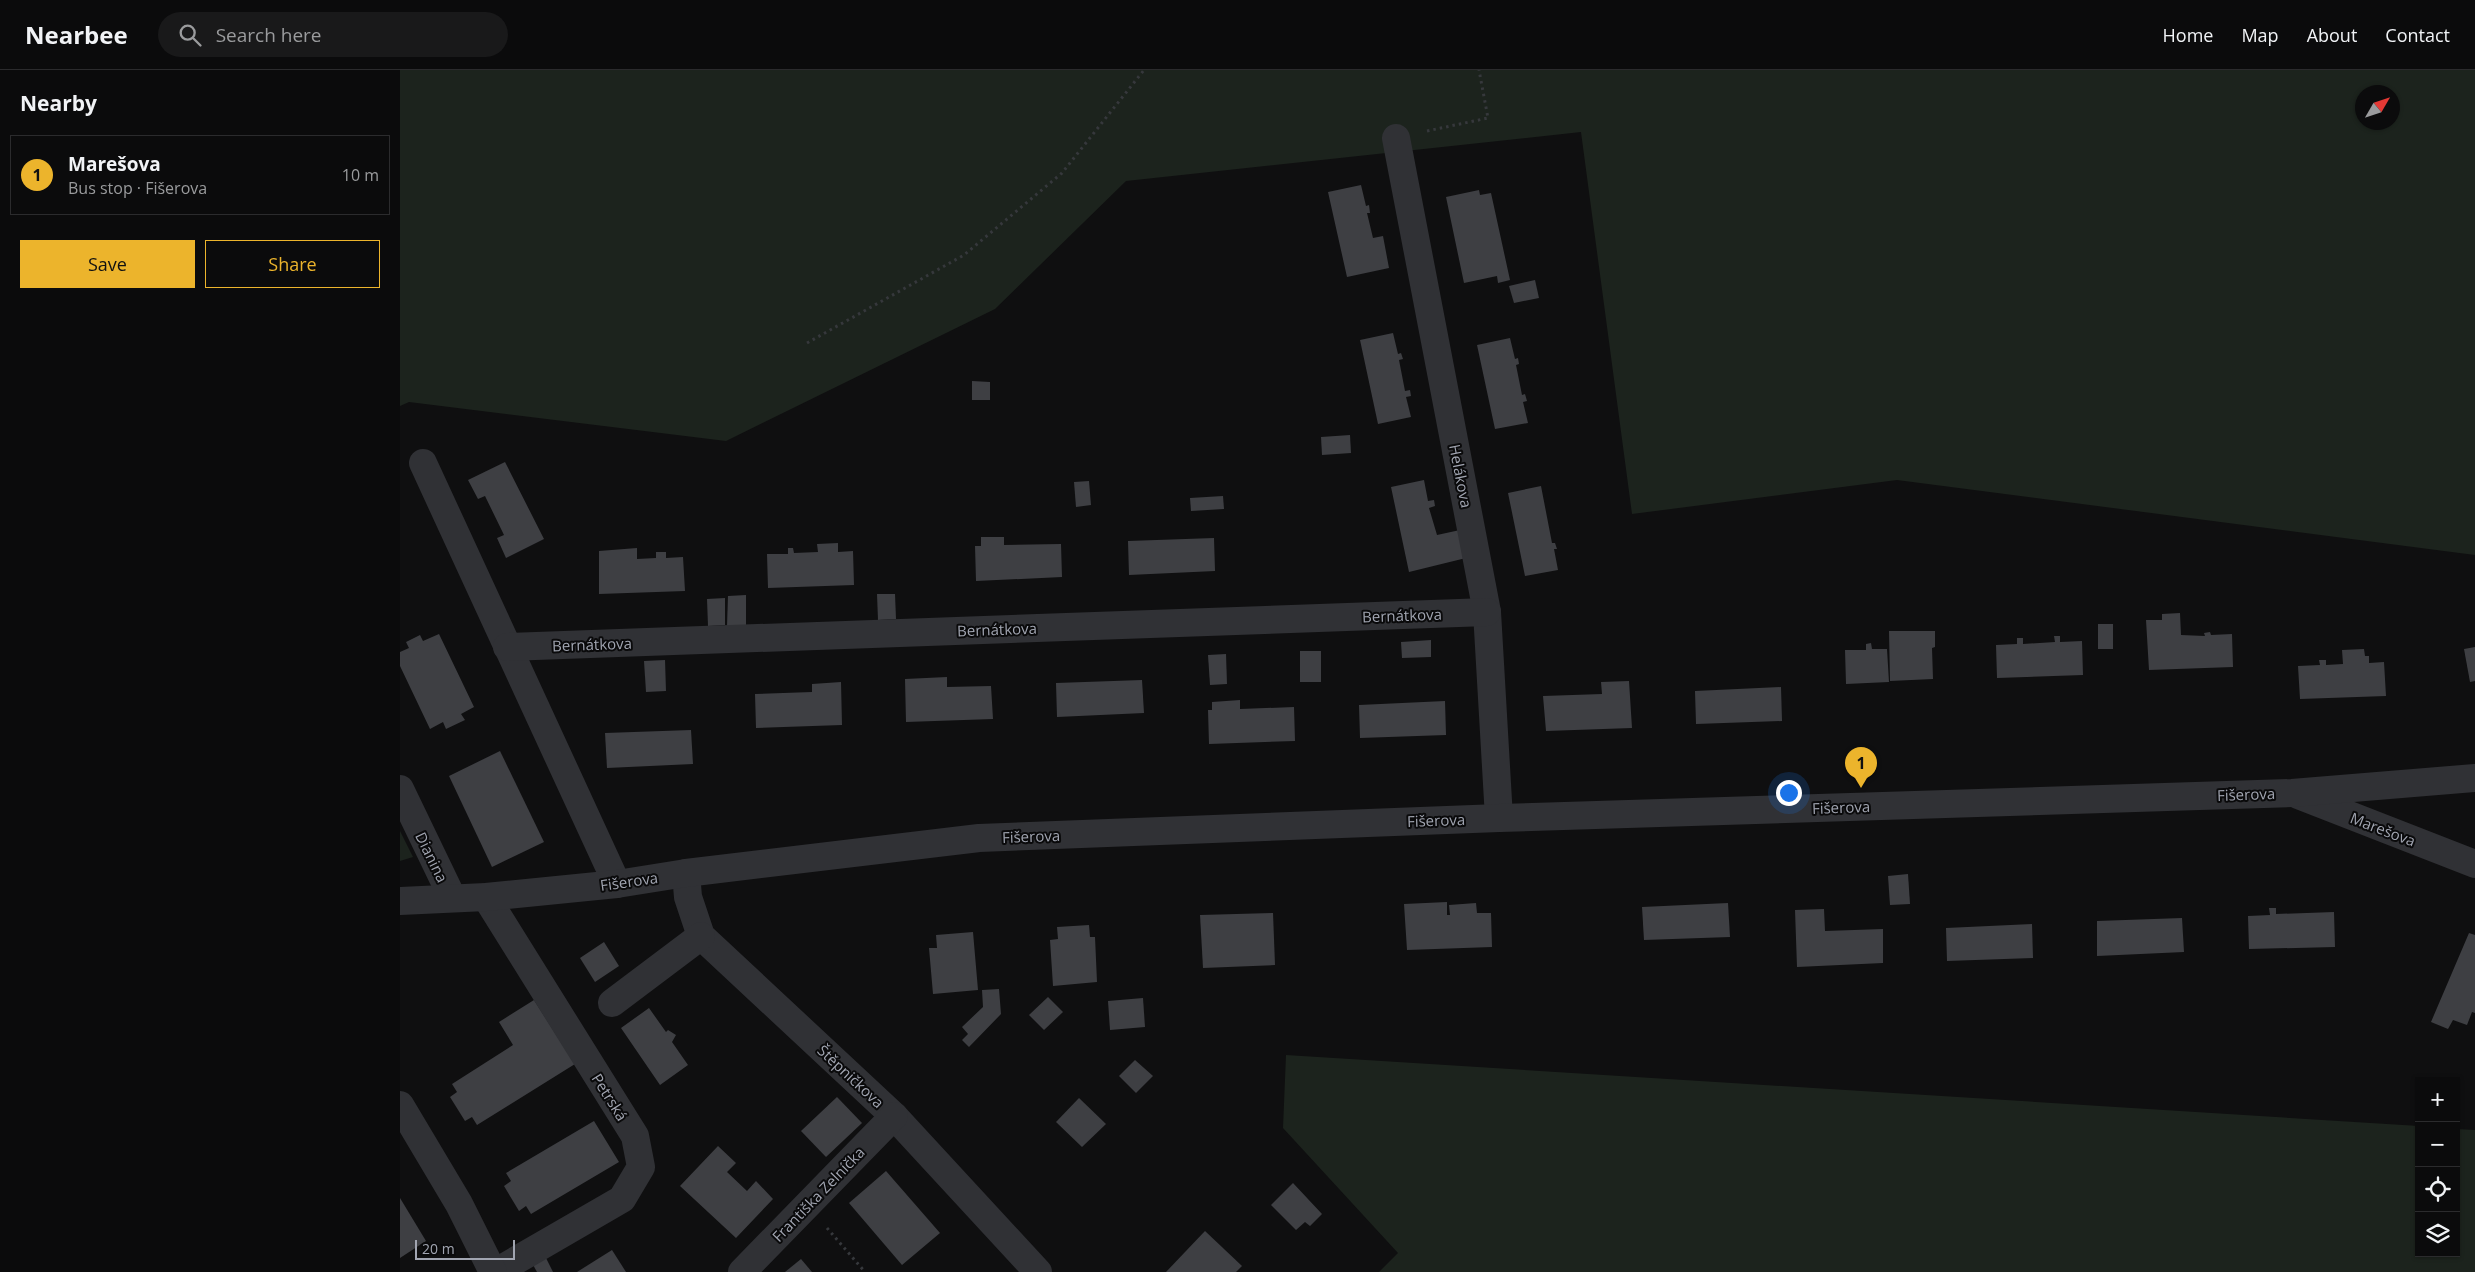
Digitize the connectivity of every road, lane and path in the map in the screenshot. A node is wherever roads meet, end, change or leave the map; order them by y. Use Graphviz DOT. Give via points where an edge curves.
graph roads {
  1 [pos="1144,70"];
  2 [pos="1478,70"];
  3 [pos="1396,138"];
  4 [pos="807,343"];
  5 [pos="424,463"];
  6 [pos="1487,612"];
  7 [pos="506,647"];
  8 [pos="2475,778"];
  9 [pos="400,790"];
  10 [pos="2292,793"];
  11 [pos="1499,818"];
  12 [pos="2475,864"];
  13 [pos="686,873"];
  14 [pos="617,884"];
  15 [pos="452,897"];
  16 [pos="486,897"];
  17 [pos="400,901"];
  18 [pos="701,936"];
  19 [pos="612,1003"];
  20 [pos="400,1105"];
  21 [pos="894,1116"];
  22 [pos="807,1205"];
  23 [pos="502,1268"];
  24 [pos="742,1272"];
  25 [pos="865,1272"];
  26 [pos="1038,1272"];
  1 -- 4 [label="path" via="1062,173 964,255"];
  2 -- 3 [label="path" via="1488,118"];
  3 -- 6 [label="street, Helákova"];
  5 -- 7 [label="street"];
  6 -- 7 [label="street, Bernátkova"];
  6 -- 11 [label="street, Helákova"];
  7 -- 14 [label="street"];
  8 -- 10 [label="street, Fišerova"];
  9 -- 15 [label="street, Dianina"];
  10 -- 11 [label="street, Fišerova"];
  10 -- 12 [label="street, Marešova"];
  11 -- 13 [label="street, Fišerova" via="979,838"];
  13 -- 14 [label="street, Fišerova"];
  13 -- 18 [label="street, Štěpničkova" via="688,897"];
  14 -- 16 [label="street, Fišerova"];
  15 -- 16 [label="street, Fišerova"];
  15 -- 17 [label="street, Fišerova"];
  16 -- 23 [label="street, Petrská" via="635,1136 641,1167 622,1198"];
  18 -- 19 [label="street"];
  18 -- 21 [label="street, Štěpničkova"];
  20 -- 23 [label="street" via="459,1204"];
  21 -- 22 [label="street, Františka Zelníčka"];
  21 -- 26 [label="street, Štěpničkova"];
  22 -- 24 [label="street, Františka Zelníčka"];
  22 -- 25 [label="path"];
}
